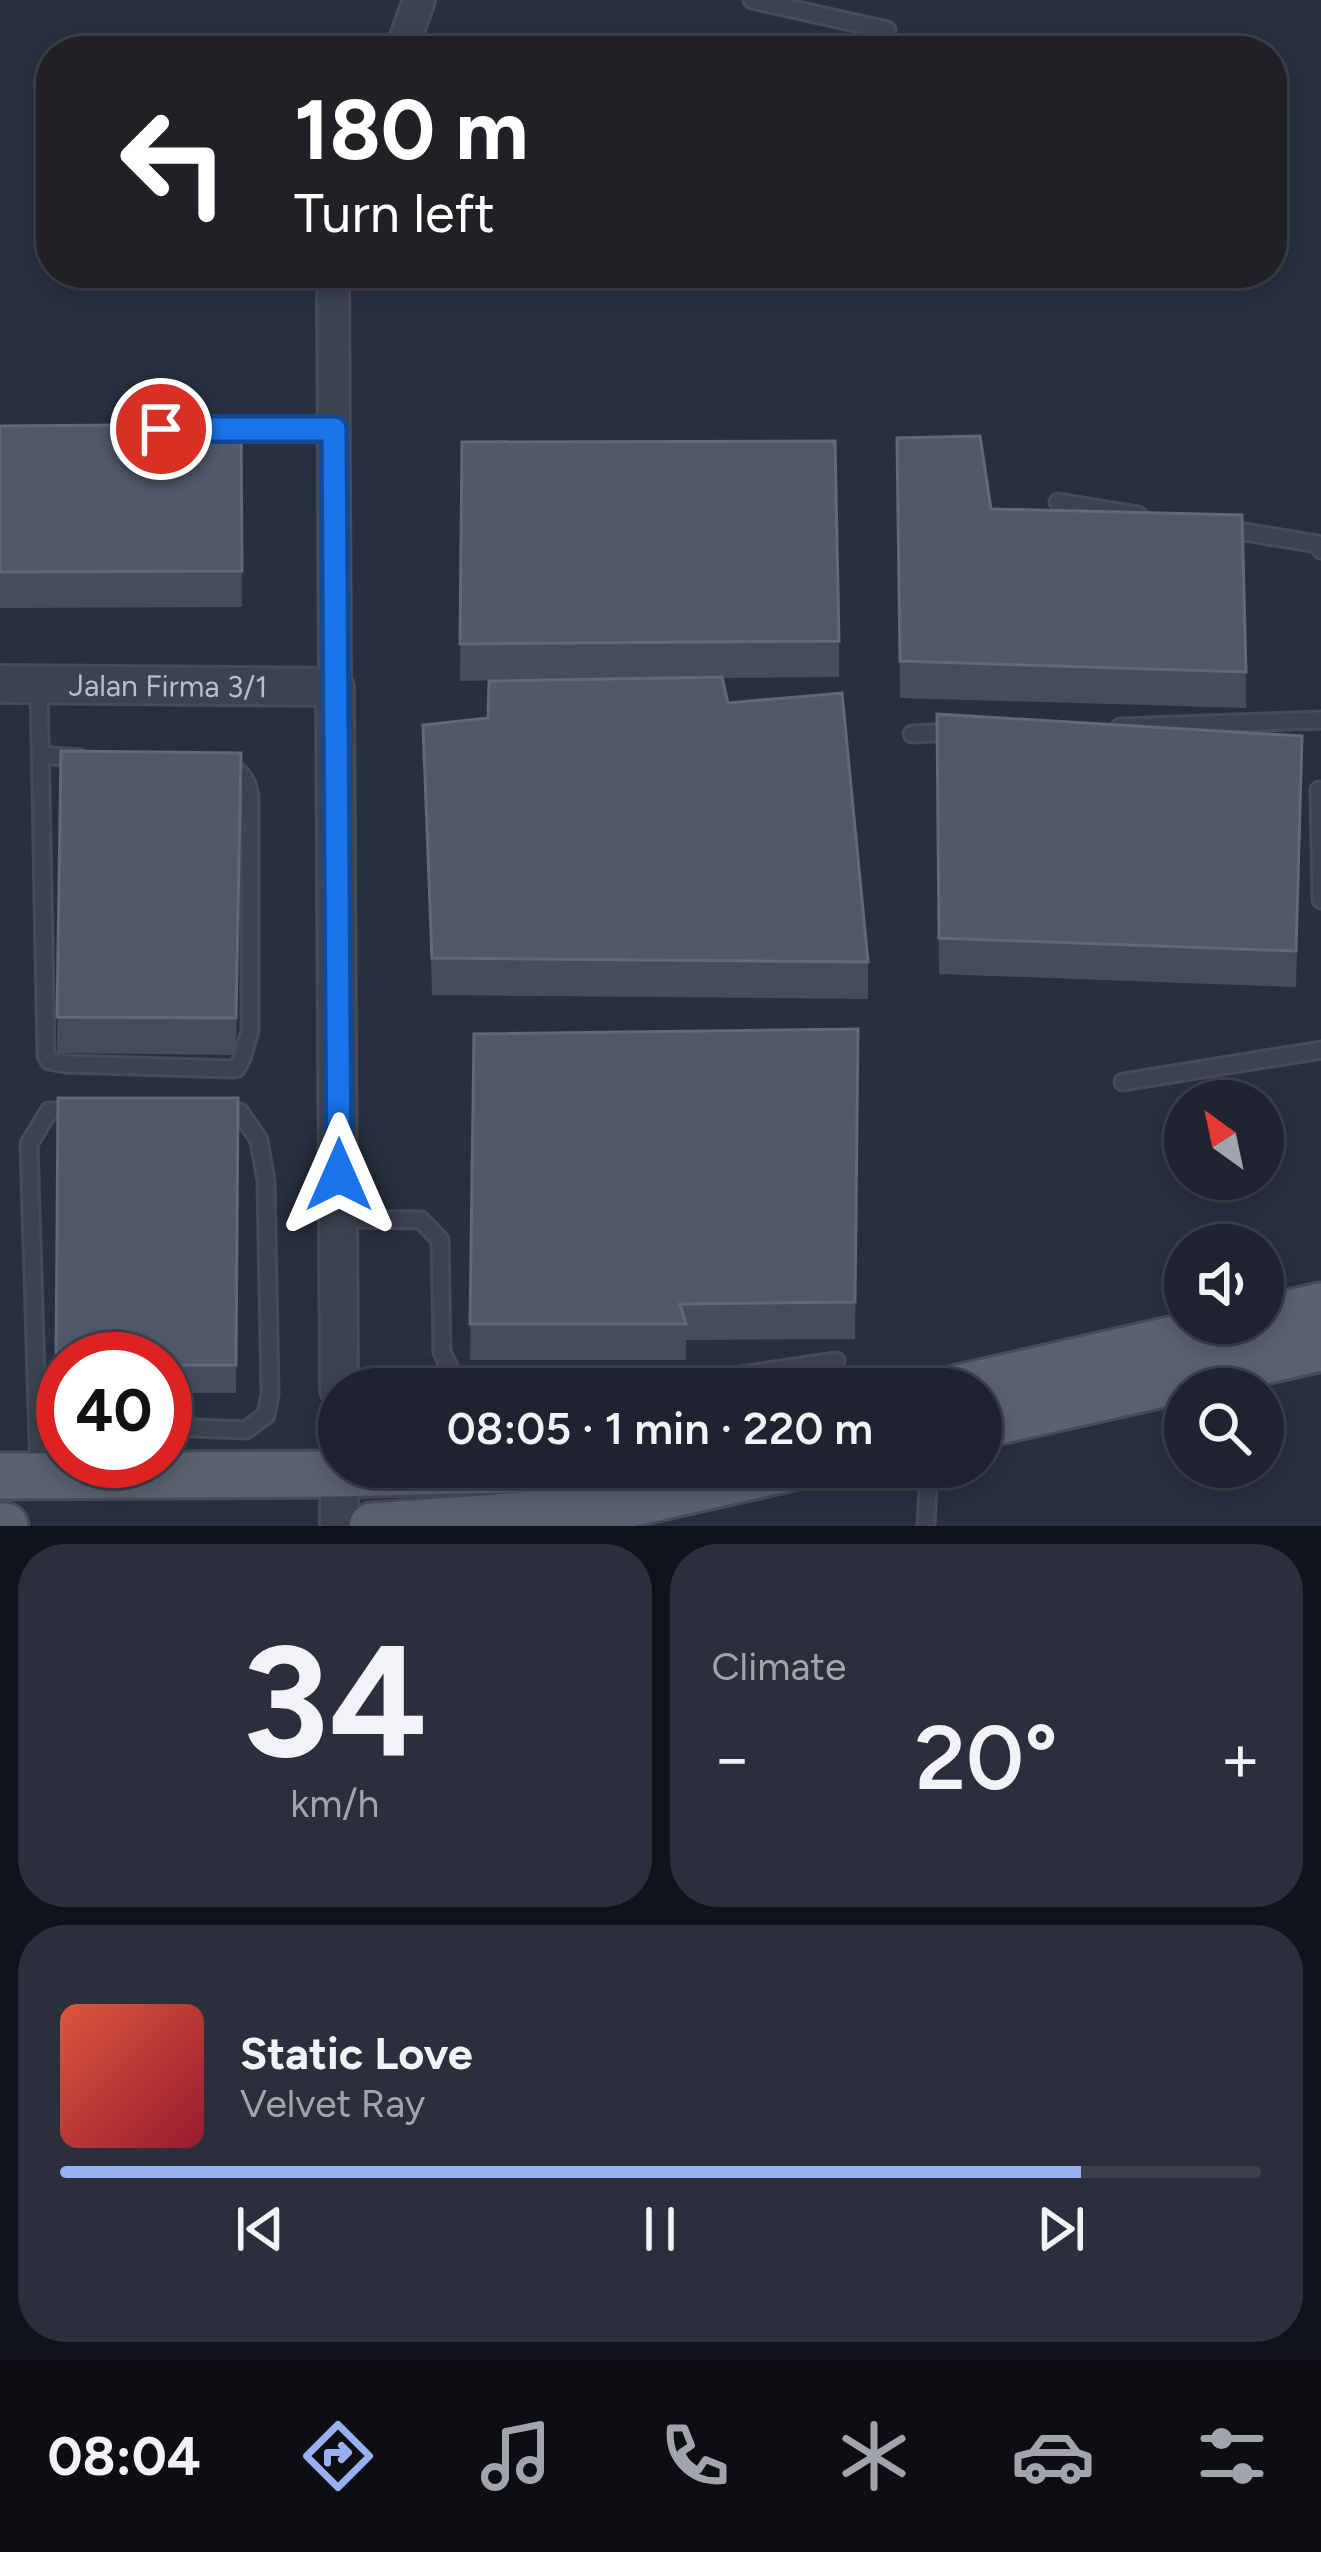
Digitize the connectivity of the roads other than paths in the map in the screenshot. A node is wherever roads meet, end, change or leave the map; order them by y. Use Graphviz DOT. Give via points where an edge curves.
graph roads {
  1 [pos="419,0"];
  2 [pos="752,0"];
  3 [pos="886,30"];
  4 [pos="406,36"];
  5 [pos="333,288"];
  6 [pos="206,429"];
  7 [pos="334,429"];
  8 [pos="1058,502"];
  9 [pos="1152,517"];
  10 [pos="1199,525"];
  11 [pos="1321,550"];
  12 [pos="0,684"];
  13 [pos="39,684"];
  14 [pos="335,686"];
  15 [pos="1321,720"];
  16 [pos="1094,728"];
  17 [pos="958,732"];
  18 [pos="913,734"];
  19 [pos="40,755"];
  20 [pos="88,758"];
  21 [pos="206,765"];
  22 [pos="1319,790"];
  23 [pos="1321,900"];
  24 [pos="1320,1050"];
  25 [pos="1321,1068"];
  26 [pos="1123,1082"];
  27 [pos="97,1112"];
  28 [pos="192,1112"];
  29 [pos="339,1220"];
  30 [pos="1321,1306"];
  31 [pos="1284,1314"];
  32 [pos="1164,1341"];
  33 [pos="1321,1348"];
  34 [pos="36,1361"];
  35 [pos="836,1361"];
  36 [pos="339,1368"];
  37 [pos="1002,1378"];
  38 [pos="1002,1420"];
  39 [pos="192,1428"];
  40 [pos="36,1429"];
  41 [pos="318,1471"];
  42 [pos="20,1476"];
  43 [pos="339,1488"];
  44 [pos="700,1488"];
  45 [pos="928,1488"];
  46 [pos="499,1521"];
  47 [pos="339,1526"];
  48 [pos="372,1526"];
  49 [pos="926,1526"];
  1 -- 4 [label="street"];
  2 -- 3 [label="lane"];
  5 -- 7 [label="street"];
  6 -- 7 [label="lane"];
  7 -- 14 [label="street"];
  8 -- 9 [label="lane"];
  10 -- 11 [label="lane"];
  12 -- 13 [label="street, Jalan Firma 3/1"];
  13 -- 14 [label="street, Jalan Firma 3/1"];
  13 -- 19 [label="lane"];
  14 -- 29 [label="street"];
  15 -- 16 [label="lane"];
  17 -- 18 [label="lane"];
  19 -- 20 [label="lane"];
  19 -- 21 [label="lane" via="46,1055 67,1064 232,1070 243,1056 250,1030 250,796 238,771"];
  22 -- 23 [label="lane"];
  24 -- 25 [label="lane"];
  24 -- 26 [label="lane"];
  27 -- 34 [label="lane" via="49,1111 29,1144"];
  28 -- 39 [label="lane" via="240,1112 259,1140 270,1394 266,1415 246,1430"];
  29 -- 35 [label="lane" via="421,1220 440,1240 442,1352 454,1380 658,1387"];
  29 -- 36 [label="street"];
  30 -- 31 [label="main road"];
  32 -- 37 [label="main road"];
  33 -- 38 [label="main road"];
  40 -- 42 [label="lane"];
  41 -- 42 [label="main road"];
  43 -- 47 [label="street"];
  44 -- 46 [label="main road"];
  45 -- 49 [label="lane"];
  46 -- 48 [label="main road"];
}
